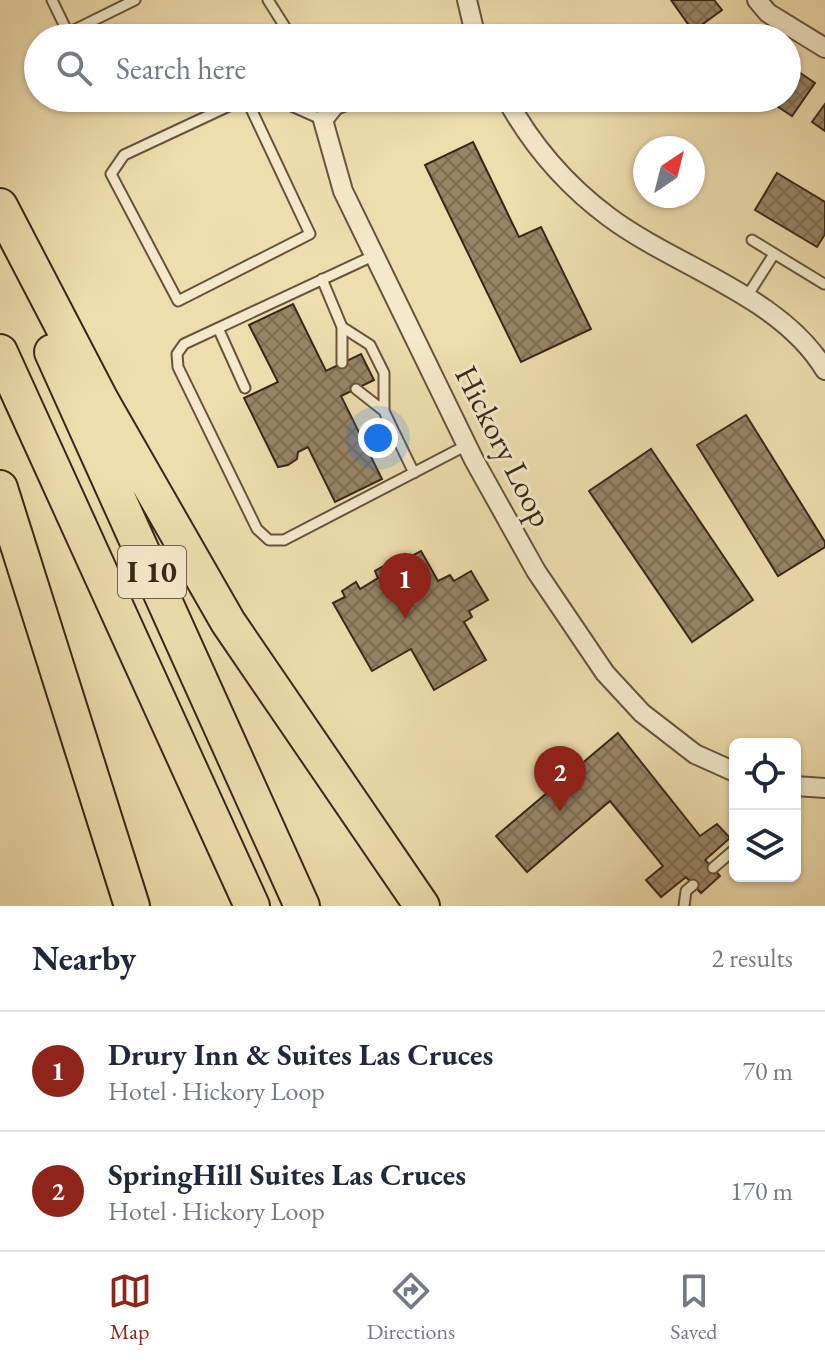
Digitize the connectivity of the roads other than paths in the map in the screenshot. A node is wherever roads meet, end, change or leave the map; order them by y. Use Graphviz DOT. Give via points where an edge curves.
graph roads {
  1 [pos="52,0"];
  2 [pos="135,0"];
  3 [pos="268,0"];
  4 [pos="467,0"];
  5 [pos="757,0"];
  6 [pos="63,24"];
  7 [pos="91,24"];
  8 [pos="283,24"];
  9 [pos="473,24"];
  10 [pos="786,24"];
  11 [pos="801,33"];
  12 [pos="825,48"];
  13 [pos="216,112"];
  14 [pos="253,112"];
  15 [pos="330,112"];
  16 [pos="514,112"];
  17 [pos="0,206"];
  18 [pos="0,239"];
  19 [pos="752,240"];
  20 [pos="774,254"];
  21 [pos="375,255"];
  22 [pos="322,279"];
  23 [pos="824,284"];
  24 [pos="745,298"];
  25 [pos="342,327"];
  26 [pos="218,328"];
  27 [pos="0,352"];
  28 [pos="342,363"];
  29 [pos="825,370"];
  30 [pos="245,388"];
  31 [pos="356,389"];
  32 [pos="384,411"];
  33 [pos="467,445"];
  34 [pos="414,473"];
  35 [pos="0,488"];
  36 [pos="729,769"];
  37 [pos="801,786"];
  38 [pos="825,788"];
  39 [pos="729,854"];
  40 [pos="713,868"];
  41 [pos="693,885"];
  42 [pos="132,906"];
  43 [pos="252,906"];
  44 [pos="302,906"];
  45 [pos="422,906"];
  46 [pos="684,906"];
  1 -- 6 [label="lane"];
  2 -- 7 [label="lane"];
  3 -- 8 [label="lane"];
  4 -- 9 [label="street"];
  5 -- 10 [label="street"];
  11 -- 12 [label="street"];
  13 -- 14 [label="lane" via="124,155 111,174 178,301 310,234"];
  15 -- 21 [label="street, Hickory Loop" via="343,191"];
  16 -- 24 [label="street" via="564,178 609,217"];
  17 -- 45 [label="highway" via="212,596"];
  18 -- 44 [label="highway, I 10"];
  19 -- 20 [label="lane"];
  20 -- 23 [label="lane"];
  20 -- 24 [label="lane"];
  21 -- 22 [label="lane"];
  21 -- 33 [label="street, Hickory Loop"];
  22 -- 25 [label="lane"];
  22 -- 26 [label="lane"];
  24 -- 29 [label="street" via="813,350"];
  25 -- 28 [label="lane"];
  25 -- 32 [label="lane" via="370,345 384,373"];
  26 -- 30 [label="lane"];
  26 -- 34 [label="lane" via="184,344 177,354 178,367 257,529 269,540 284,540"];
  27 -- 43 [label="highway, I 10"];
  31 -- 32 [label="lane"];
  32 -- 34 [label="lane"];
  33 -- 34 [label="lane"];
  33 -- 36 [label="street, Hickory Loop" via="536,571 605,673 642,713 695,754"];
  35 -- 42 [label="highway"];
  37 -- 38 [label="street"];
  39 -- 40 [label="lane"];
  41 -- 46 [label="lane" via="686,891"];
}
